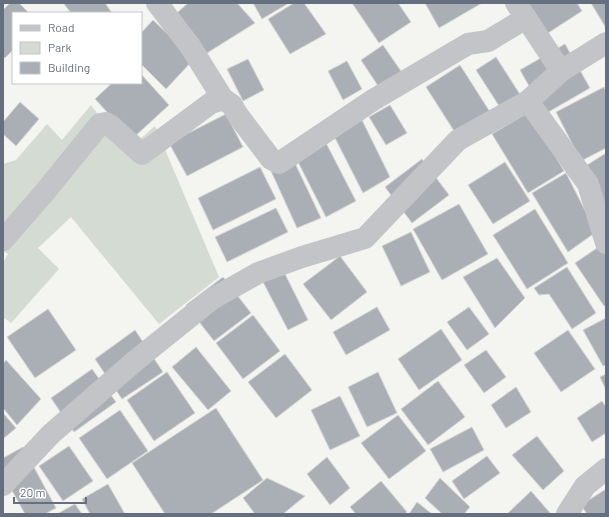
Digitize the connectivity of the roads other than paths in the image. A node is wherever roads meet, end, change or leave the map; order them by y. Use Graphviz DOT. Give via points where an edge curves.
graph roads {
  1 [pos="157,3"];
  2 [pos="521,11"];
  3 [pos="606,43"];
  4 [pos="560,71"];
  5 [pos="224,99"];
  6 [pos="528,101"];
  7 [pos="3,240"];
  8 [pos="606,243"];
  9 [pos="606,469"];
  10 [pos="3,484"];
  11 [pos="567,514"];
  1 -- 5 [label="street" via="190,46"];
  2 -- 4 [label="street"];
  2 -- 5 [label="street" via="488,41 468,44 373,100 279,163 271,159 232,104"];
  3 -- 4 [label="street"];
  4 -- 6 [label="street"];
  5 -- 7 [label="street" via="211,102 142,154 111,126 106,123 100,124"];
  6 -- 8 [label="street" via="588,184"];
  6 -- 10 [label="street" via="458,140 365,238 258,273 212,299 50,434"];
  9 -- 11 [label="street" via="585,486"];
}
